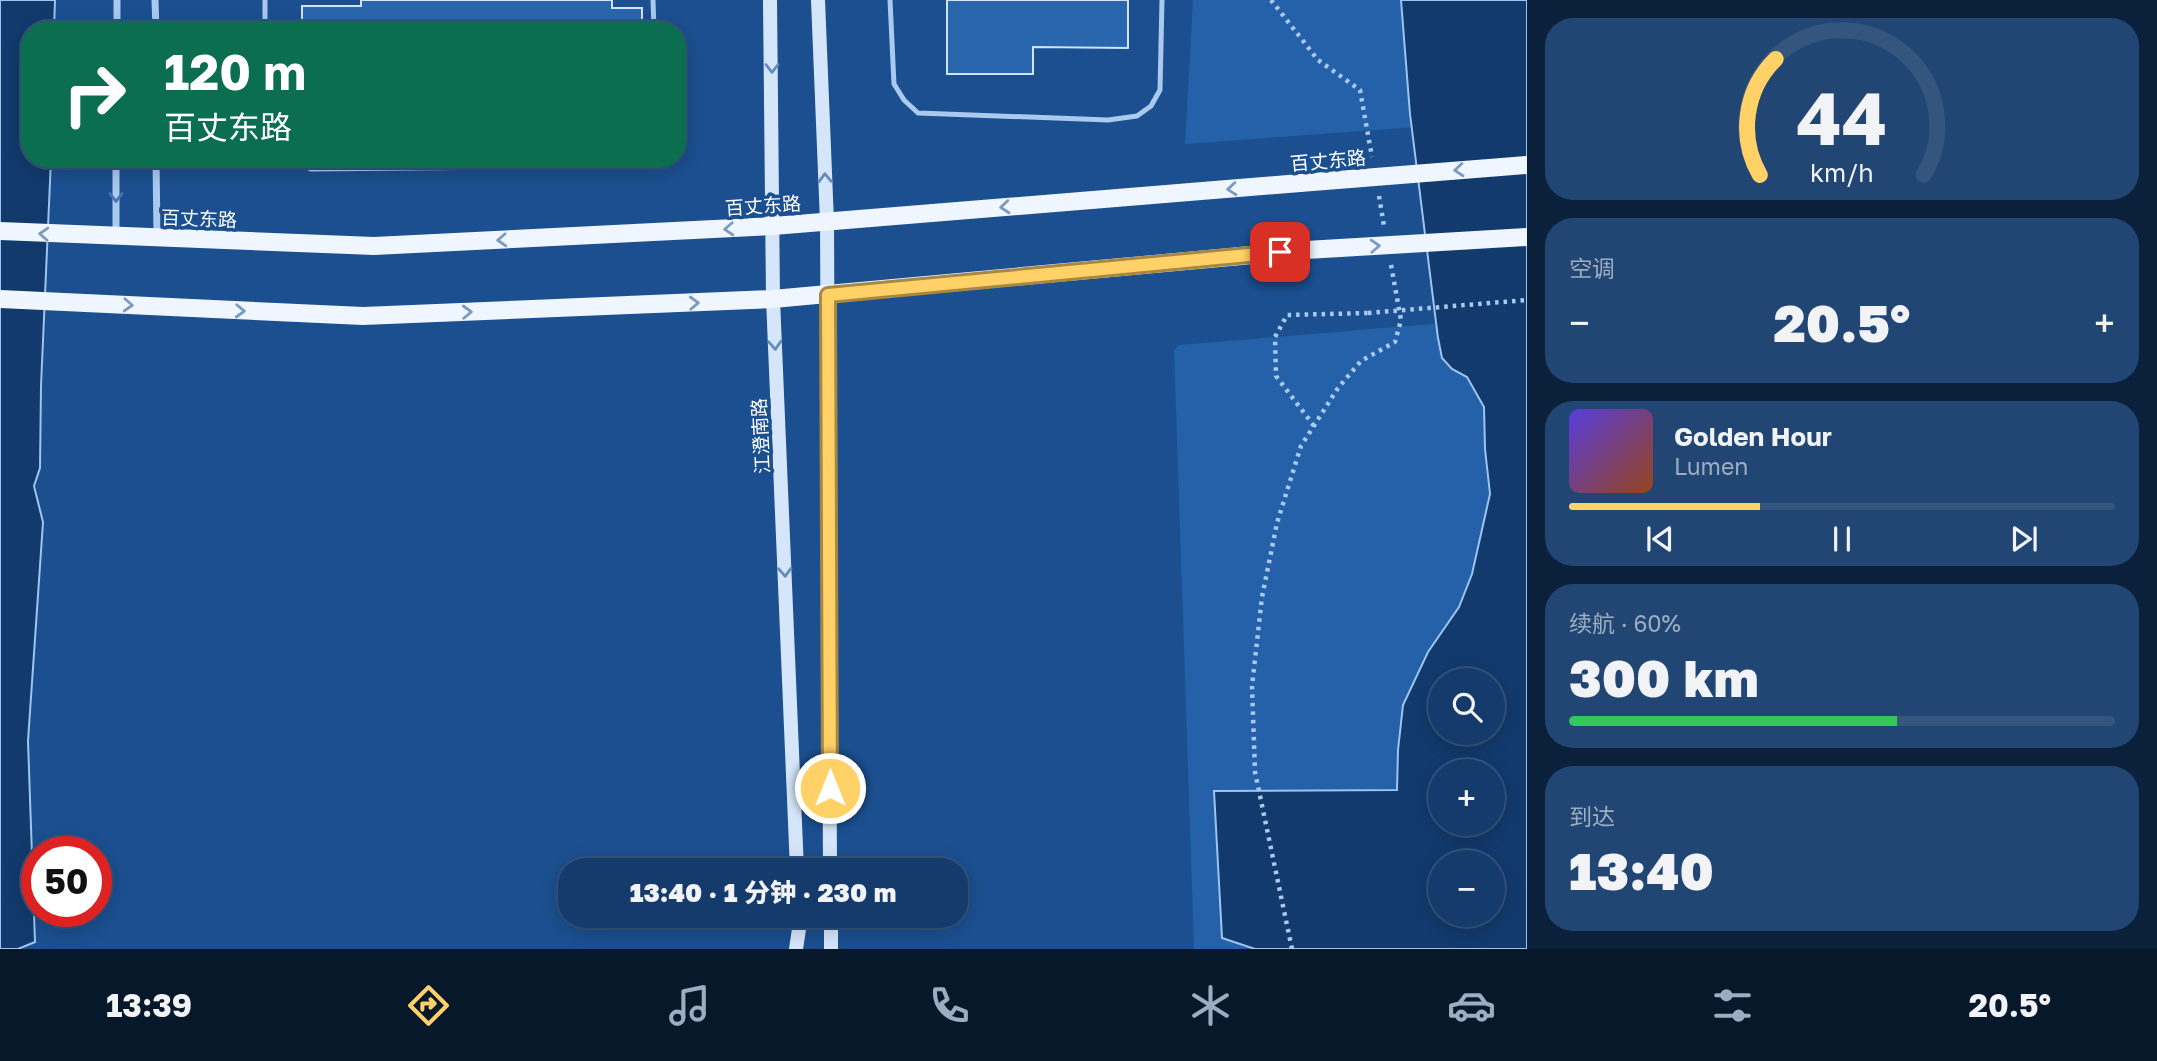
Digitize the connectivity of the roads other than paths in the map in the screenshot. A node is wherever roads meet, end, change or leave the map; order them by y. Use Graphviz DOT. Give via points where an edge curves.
graph roads {
  1 [pos="117,0"];
  2 [pos="155,0"];
  3 [pos="265,0"];
  4 [pos="653,0"];
  5 [pos="770,0"];
  6 [pos="818,0"];
  7 [pos="890,0"];
  8 [pos="1162,0"];
  9 [pos="117,21"];
  10 [pos="156,21"];
  11 [pos="265,21"];
  12 [pos="654,21"];
  13 [pos="1527,165"];
  14 [pos="116,168"];
  15 [pos="156,168"];
  16 [pos="309,168"];
  17 [pos="413,168"];
  18 [pos="827,222"];
  19 [pos="773,226"];
  20 [pos="0,231"];
  21 [pos="116,235"];
  22 [pos="157,237"];
  23 [pos="1527,237"];
  24 [pos="828,295"];
  25 [pos="0,299"];
  26 [pos="773,299"];
  27 [pos="796,858"];
  28 [pos="830,858"];
  29 [pos="799,928"];
  30 [pos="831,928"];
  31 [pos="798,949"];
  32 [pos="831,949"];
  1 -- 9 [label="street"];
  2 -- 10 [label="street"];
  3 -- 11 [label="lane"];
  4 -- 12 [label="lane"];
  5 -- 19 [label="main road, 江澄南路, one-way"];
  18 -- 6 [label="main road, one-way"];
  7 -- 8 [label="lane" via="894,83 918,113 1108,120 1137,116 1151,106 1160,90"];
  13 -- 18 [label="main road, 百丈东路, one-way, bridge"];
  14 -- 21 [label="street, one-way"];
  15 -- 22 [label="street"];
  16 -- 17 [label="lane"];
  18 -- 19 [label="main road, 百丈东路"];
  18 -- 24 [label="main road"];
  19 -- 22 [label="main road, 百丈东路, one-way" via="374,246"];
  19 -- 26 [label="main road, 江澄南路"];
  21 -- 20 [label="main road, 百丈东路, one-way"];
  21 -- 22 [label="main road, 百丈东路"];
  24 -- 23 [label="main road, one-way, bridge" via="1306,250"];
  24 -- 26 [label="main road"];
  24 -- 28 [label="main road"];
  25 -- 26 [label="main road, one-way" via="363,316"];
  26 -- 27 [label="main road, 江澄南路, one-way"];
  29 -- 31 [label="main road"];
  30 -- 32 [label="main road"];
}
